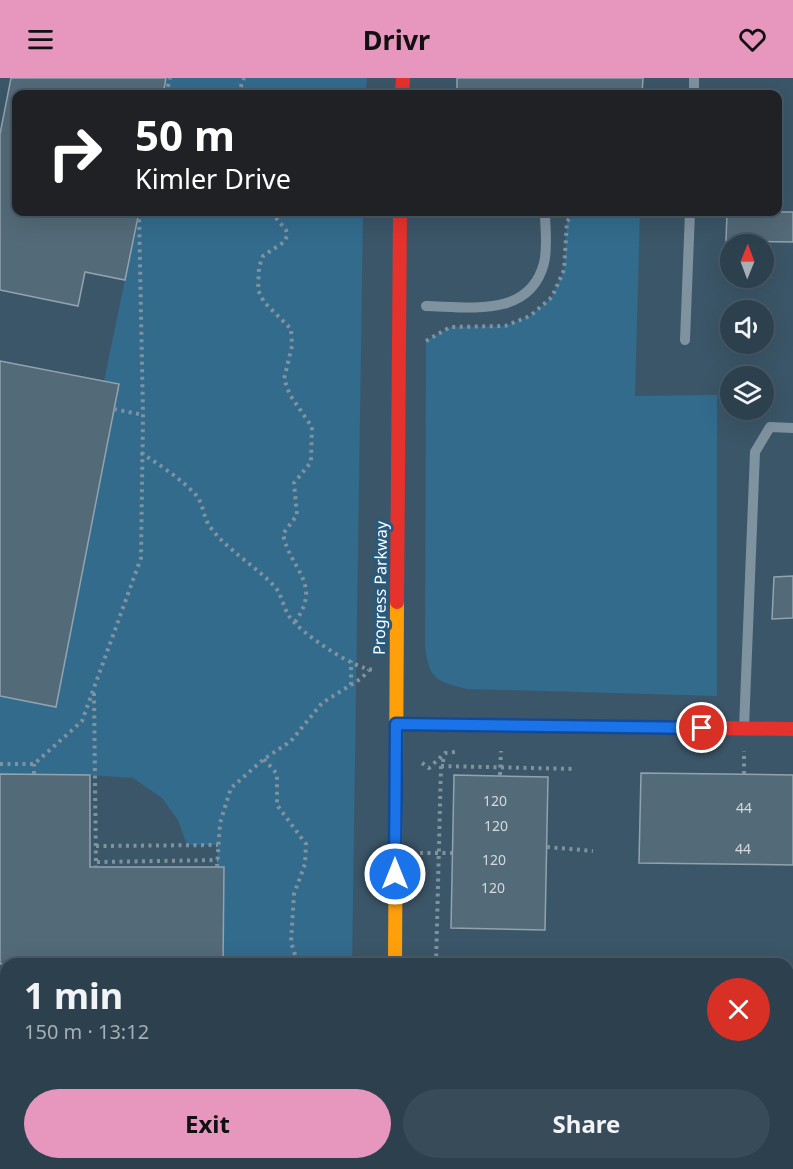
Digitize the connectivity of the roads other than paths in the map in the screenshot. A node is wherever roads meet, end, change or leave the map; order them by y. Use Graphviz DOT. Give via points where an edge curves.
graph roads {
  1 [pos="400,216"];
  2 [pos="545,216"];
  3 [pos="690,216"];
  4 [pos="426,306"];
  5 [pos="685,340"];
  6 [pos="793,428"];
  7 [pos="396,724"];
  8 [pos="744,728"];
  9 [pos="793,729"];
  10 [pos="395,958"];
  1 -- 7 [label="street, Progress Parkway"];
  2 -- 4 [label="lane" via="544,260 529,291 513,303 494,308"];
  3 -- 5 [label="lane"];
  6 -- 8 [label="lane" via="770,427 755,452"];
  7 -- 8 [label="street"];
  7 -- 10 [label="street, Progress Parkway"];
  8 -- 9 [label="street"];
}
